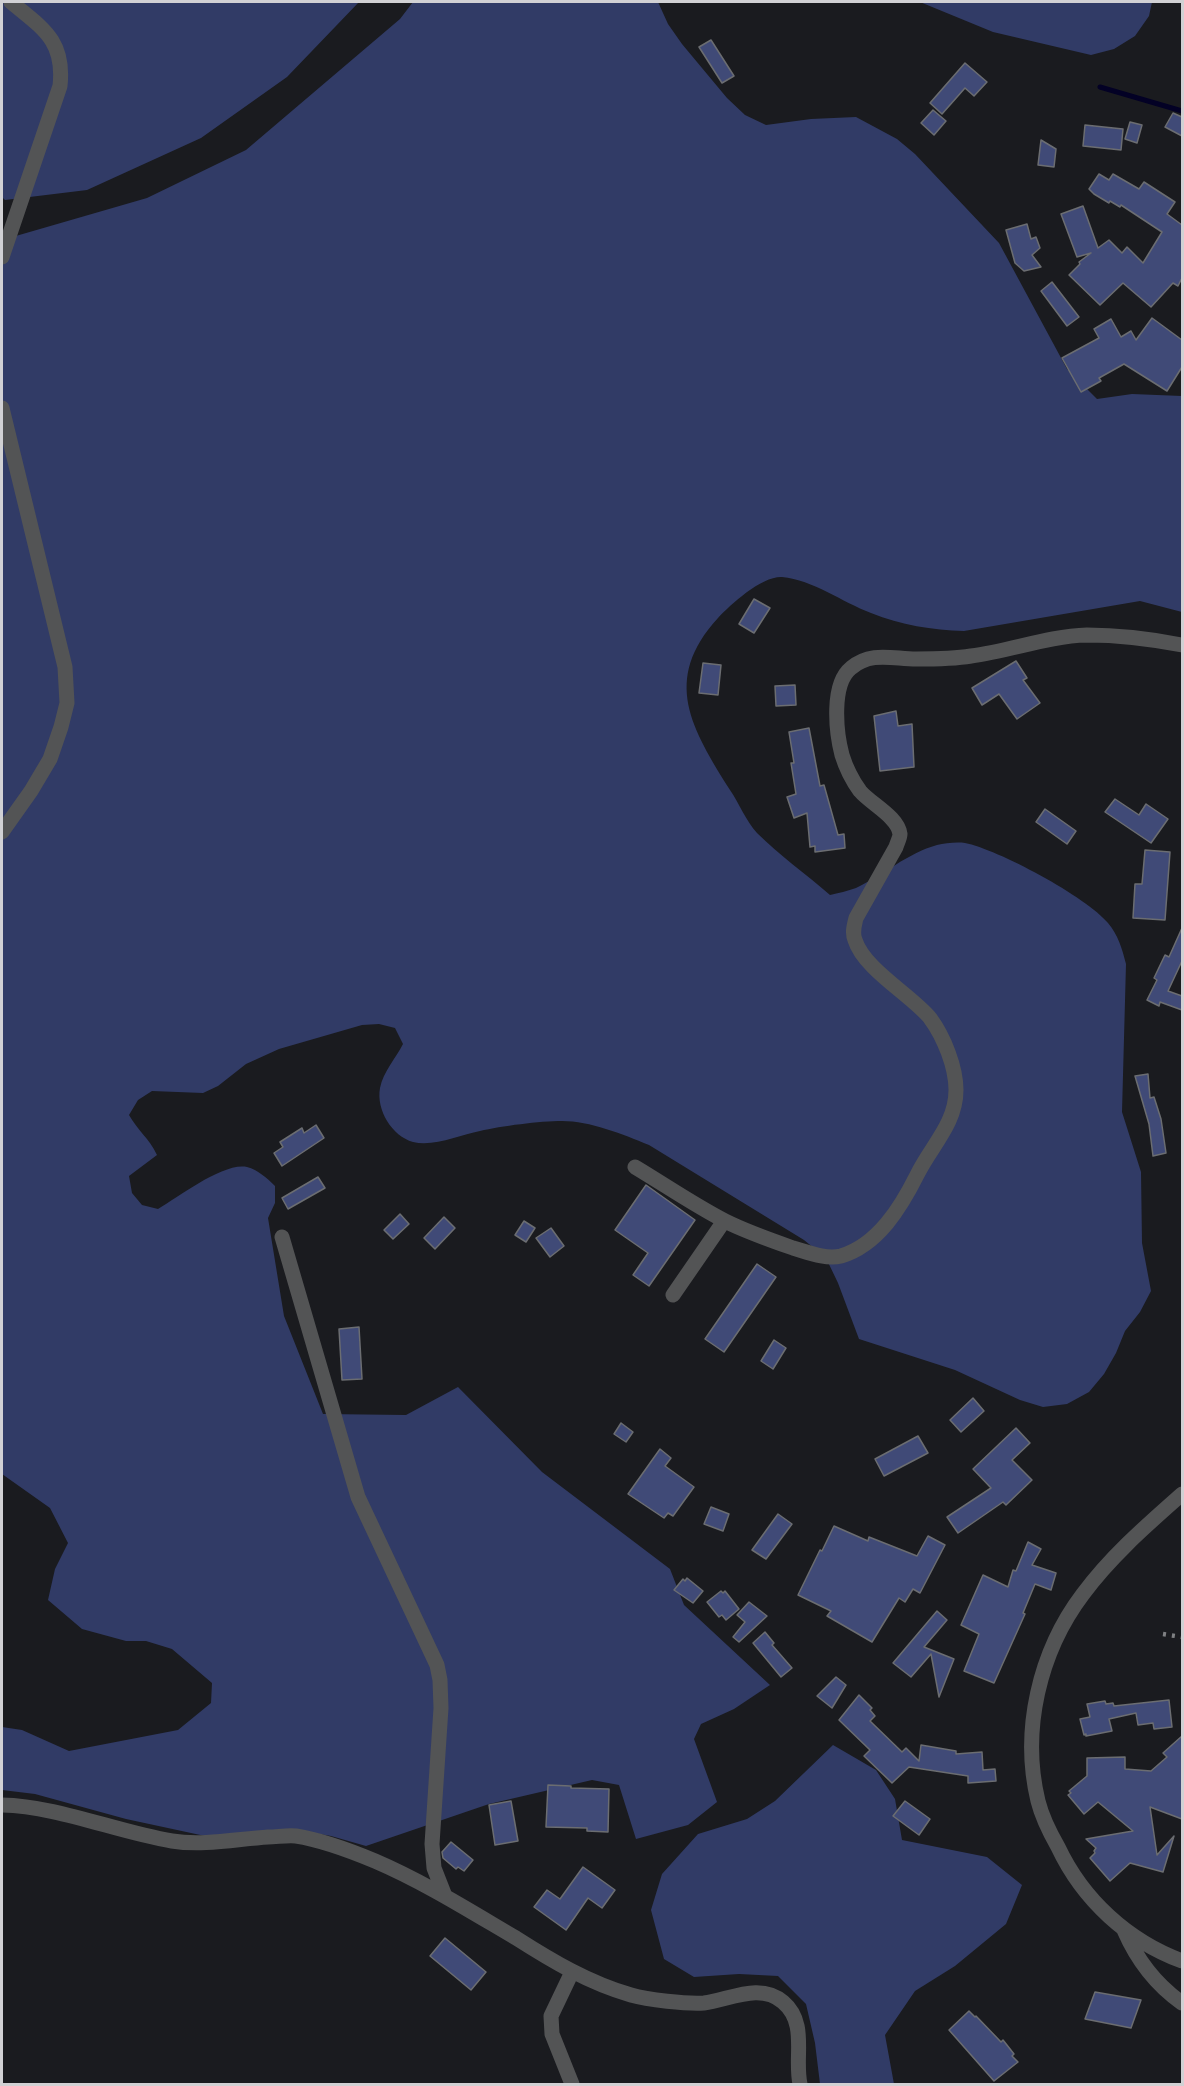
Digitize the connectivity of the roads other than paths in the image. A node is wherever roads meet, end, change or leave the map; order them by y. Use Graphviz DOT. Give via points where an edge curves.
graph roads {
  1 [pos="11,2"];
  2 [pos="2,257"];
  3 [pos="2,408"];
  4 [pos="1182,645"];
  5 [pos="2,832"];
  6 [pos="635,1167"];
  7 [pos="724,1221"];
  8 [pos="282,1237"];
  9 [pos="673,1295"];
  10 [pos="1182,1494"];
  11 [pos="2,1805"];
  12 [pos="445,1896"];
  13 [pos="1124,1930"];
  14 [pos="1182,1961"];
  15 [pos="572,1972"];
  16 [pos="1182,2003"];
  17 [pos="573,2085"];
  18 [pos="800,2085"];
  1 -- 2 [label="street" via="48,33 62,72"];
  3 -- 5 [label="street" via="65,667 67,703 50,759"];
  4 -- 7 [label="street" via="1144,638 1085,635 950,659 871,657 843,677 837,700 842,754 861,792 896,824 900,835 856,918 855,941 865,958 929,1017 940,1036 954,1071 954,1113 904,1200 883,1228 859,1248 834,1257 812,1254"];
  6 -- 7 [label="street"];
  7 -- 9 [label="street"];
  8 -- 12 [label="street" via="358,1497 437,1665 441,1708 432,1844 434,1868"];
  10 -- 13 [label="street" via="1128,1542 1082,1595 1064,1623 1046,1664 1034,1706 1033,1775 1046,1824 1075,1879"];
  11 -- 12 [label="street" via="173,1841 295,1836 374,1861"];
  12 -- 15 [label="street"];
  13 -- 14 [label="street"];
  13 -- 16 [label="street" via="1141,1964"];
  15 -- 17 [label="street" via="551,2016 552,2034"];
  15 -- 18 [label="street" via="631,1995 663,2000 703,2003 757,1992 782,2001 798,2028"];
}
